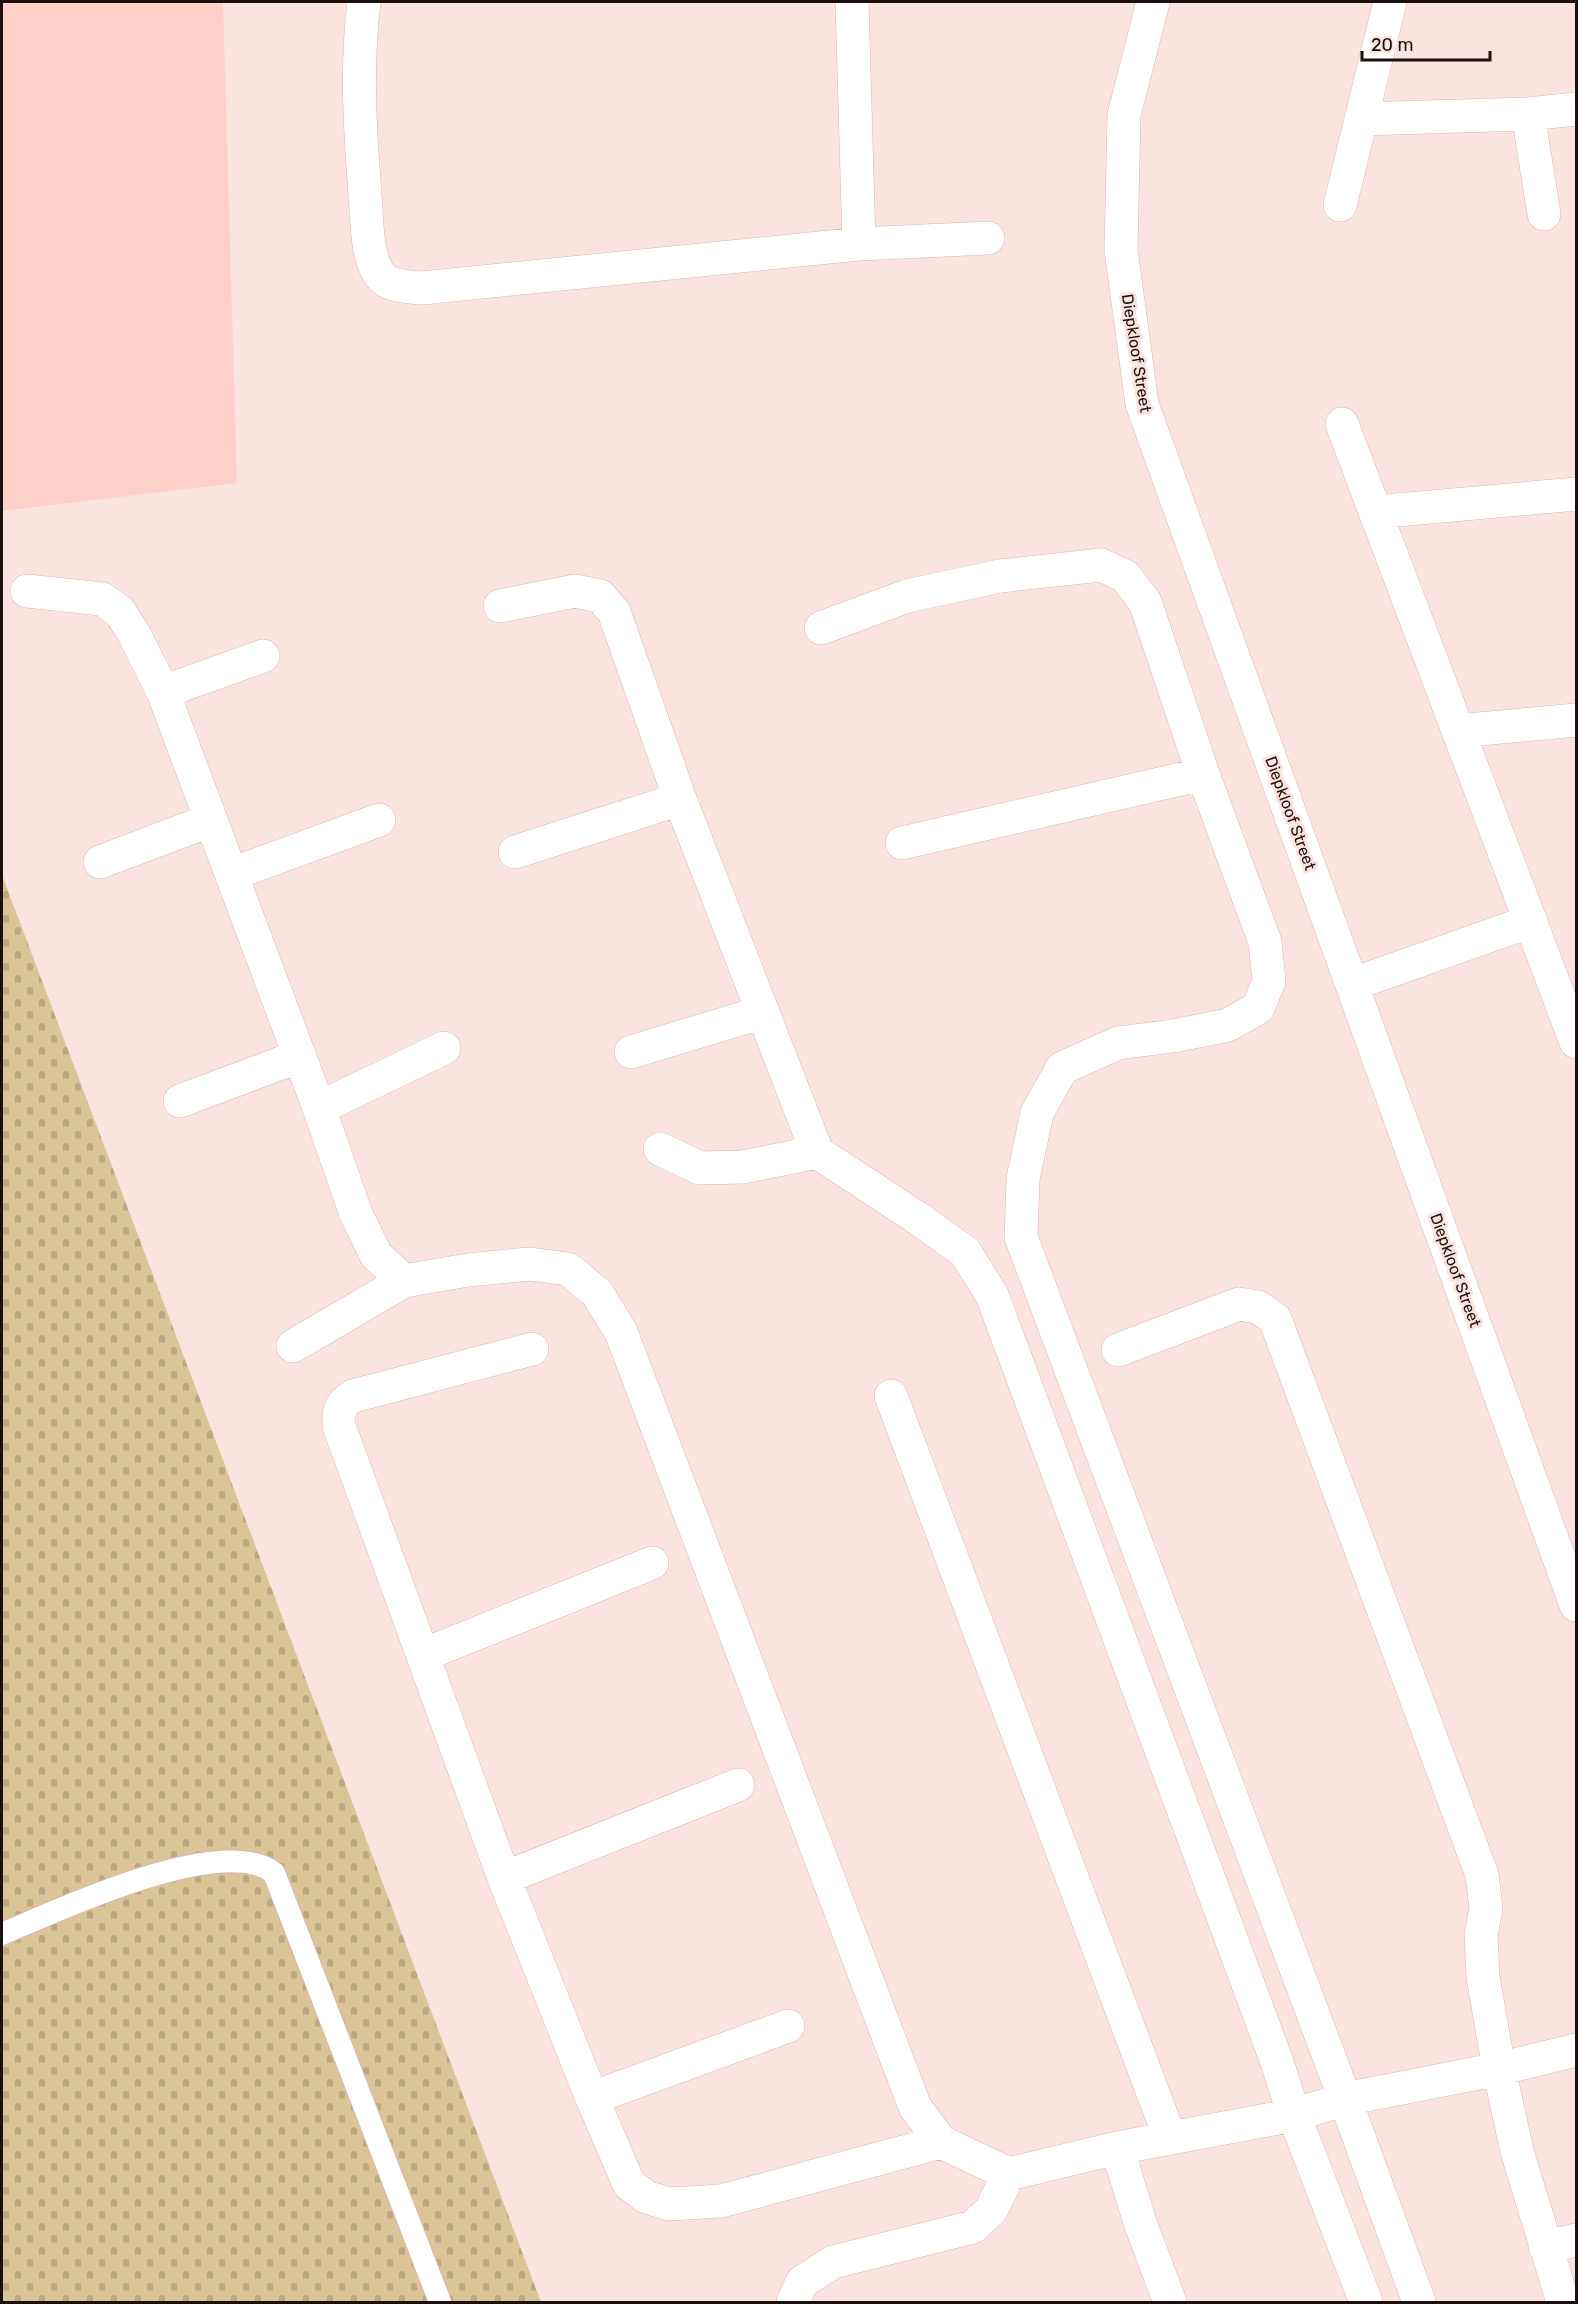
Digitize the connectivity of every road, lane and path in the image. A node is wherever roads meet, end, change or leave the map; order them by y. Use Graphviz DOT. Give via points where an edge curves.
graph roads {
  1 [pos="364,2"];
  2 [pos="852,2"];
  3 [pos="1153,2"];
  4 [pos="1390,2"];
  5 [pos="1576,109"];
  6 [pos="1528,114"];
  7 [pos="1362,119"];
  8 [pos="1341,205"];
  9 [pos="1544,214"];
  10 [pos="988,238"];
  11 [pos="859,243"];
  12 [pos="1342,424"];
  13 [pos="1576,494"];
  14 [pos="1375,512"];
  15 [pos="27,591"];
  16 [pos="500,606"];
  17 [pos="821,628"];
  18 [pos="263,656"];
  19 [pos="163,692"];
  20 [pos="1576,720"];
  21 [pos="1458,731"];
  22 [pos="1203,774"];
  23 [pos="680,799"];
  24 [pos="211,820"];
  25 [pos="380,820"];
  26 [pos="902,843"];
  27 [pos="516,852"];
  28 [pos="100,862"];
  29 [pos="232,874"];
  30 [pos="1531,921"];
  31 [pos="1353,984"];
  32 [pos="763,1012"];
  33 [pos="1576,1042"];
  34 [pos="444,1048"];
  35 [pos="631,1052"];
  36 [pos="300,1056"];
  37 [pos="180,1101"];
  38 [pos="319,1108"];
  39 [pos="660,1149"];
  40 [pos="818,1152"];
  41 [pos="404,1281"];
  42 [pos="293,1346"];
  43 [pos="532,1349"];
  44 [pos="1118,1350"];
  45 [pos="891,1396"];
  46 [pos="652,1563"];
  47 [pos="1576,1605"];
  48 [pos="423,1655"];
  49 [pos="738,1785"];
  50 [pos="504,1878"];
  51 [pos="2,1934"];
  52 [pos="788,2026"];
  53 [pos="1576,2050"];
  54 [pos="1499,2069"];
  55 [pos="592,2098"];
  56 [pos="1345,2099"];
  57 [pos="1294,2115"];
  58 [pos="1170,2138"];
  59 [pos="941,2142"];
  60 [pos="1117,2148"];
  61 [pos="1008,2174"];
  62 [pos="1576,2240"];
  63 [pos="1545,2247"];
  64 [pos="440,2302"];
  65 [pos="793,2302"];
  66 [pos="1170,2302"];
  67 [pos="1366,2302"];
  68 [pos="1419,2302"];
  69 [pos="1563,2302"];
  1 -- 11 [label="street" via="359,107 369,239 380,277 397,285 422,288 493,283"];
  2 -- 11 [label="street"];
  3 -- 31 [label="street, Diepkloof Street" via="1124,115 1121,250 1143,404"];
  4 -- 7 [label="street"];
  5 -- 6 [label="street"];
  6 -- 7 [label="street"];
  6 -- 9 [label="street"];
  7 -- 8 [label="street"];
  10 -- 11 [label="street"];
  12 -- 14 [label="street"];
  13 -- 14 [label="street"];
  14 -- 21 [label="street"];
  15 -- 19 [label="street" via="102,599 120,612"];
  16 -- 23 [label="street" via="575,591 600,597 614,612"];
  17 -- 22 [label="street" via="907,596 1000,576 1101,565 1125,576 1145,602"];
  18 -- 19 [label="street"];
  19 -- 24 [label="street"];
  20 -- 21 [label="street"];
  21 -- 30 [label="street"];
  22 -- 26 [label="street"];
  22 -- 56 [label="street" via="1265,942 1269,981 1258,1008 1228,1025 1118,1043 1062,1068 1037,1113 1023,1179 1020,1237"];
  23 -- 27 [label="street"];
  23 -- 32 [label="street"];
  24 -- 28 [label="street"];
  24 -- 29 [label="street"];
  25 -- 29 [label="street"];
  29 -- 36 [label="street"];
  30 -- 31 [label="street"];
  30 -- 33 [label="street"];
  31 -- 47 [label="street, Diepkloof Street"];
  32 -- 35 [label="street"];
  32 -- 40 [label="street"];
  34 -- 38 [label="street"];
  36 -- 37 [label="street"];
  36 -- 38 [label="street"];
  38 -- 41 [label="street" via="356,1214 376,1255"];
  39 -- 40 [label="street" via="700,1168 743,1167"];
  40 -- 57 [label="street" via="965,1252 992,1295"];
  41 -- 42 [label="street"];
  41 -- 59 [label="street" via="529,1264 568,1269 597,1293 621,1332 915,2107"];
  43 -- 48 [label="street" via="353,1396 343,1402 338,1412 339,1426"];
  44 -- 54 [label="street" via="1239,1304 1258,1307 1275,1319 1482,1875 1486,1908 1481,1935 1483,1977"];
  45 -- 58 [label="street"];
  46 -- 48 [label="street"];
  48 -- 50 [label="street"];
  49 -- 50 [label="street"];
  50 -- 55 [label="street"];
  51 -- 64 [label="lane" via="125,1883 175,1869 205,1864 266,1866 274,1874"];
  52 -- 55 [label="street"];
  53 -- 54 [label="street"];
  54 -- 56 [label="street"];
  54 -- 63 [label="street" via="1517,2151"];
  55 -- 59 [label="street" via="629,2184 646,2197 669,2204 721,2201"];
  56 -- 57 [label="street"];
  56 -- 68 [label="street"];
  57 -- 58 [label="street"];
  57 -- 67 [label="street"];
  58 -- 60 [label="street"];
  59 -- 61 [label="street"];
  60 -- 61 [label="street"];
  60 -- 66 [label="street"];
  61 -- 65 [label="street" via="991,2210 973,2227 833,2262 802,2282"];
  62 -- 63 [label="street"];
  63 -- 69 [label="street"];
}
